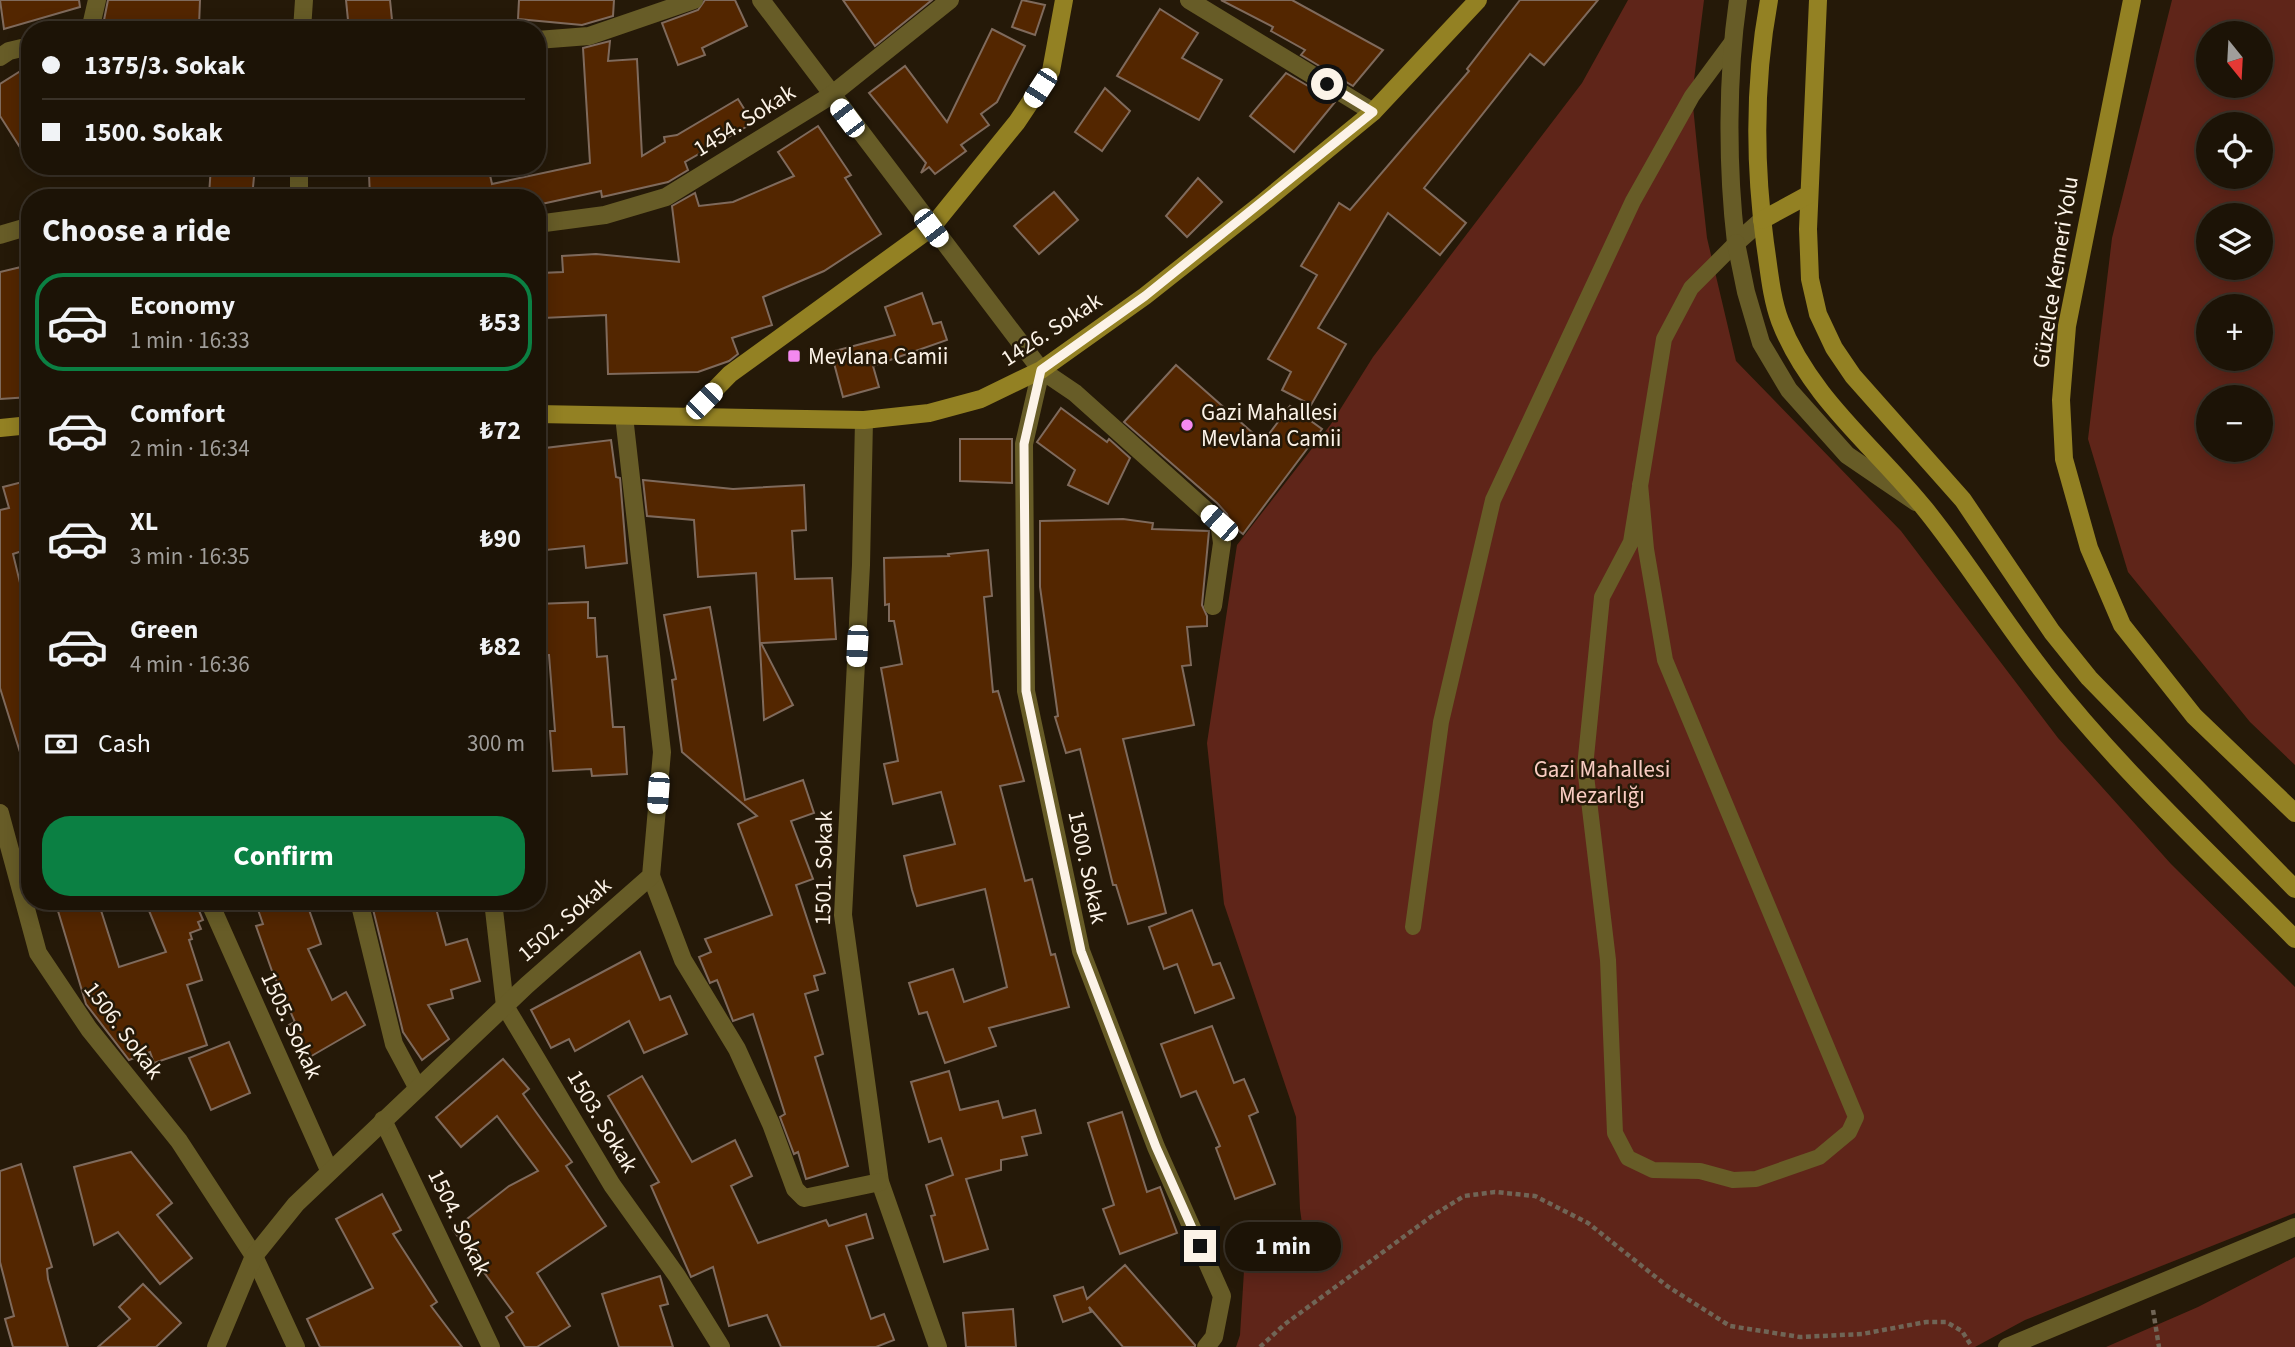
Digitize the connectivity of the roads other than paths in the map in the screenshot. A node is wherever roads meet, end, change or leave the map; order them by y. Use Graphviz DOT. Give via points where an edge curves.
graph roads {
  1 [pos="97,0"];
  2 [pos="304,0"];
  3 [pos="694,0"];
  4 [pos="761,0"];
  5 [pos="950,0"];
  6 [pos="1064,0"];
  7 [pos="1189,0"];
  8 [pos="1478,0"];
  9 [pos="1738,0"];
  10 [pos="1769,0"];
  11 [pos="1818,0"];
  12 [pos="2132,0"];
  13 [pos="92,21"];
  14 [pos="303,21"];
  15 [pos="546,39"];
  16 [pos="1732,42"];
  17 [pos="21,48"];
  18 [pos="0,57"];
  19 [pos="830,96"];
  20 [pos="1373,112"];
  21 [pos="1808,195"];
  22 [pos="1762,220"];
  23 [pos="546,223"];
  24 [pos="931,228"];
  25 [pos="21,229"];
  26 [pos="0,235"];
  27 [pos="1736,243"];
  28 [pos="1041,370"];
  29 [pos="546,414"];
  30 [pos="691,414"];
  31 [pos="624,416"];
  32 [pos="864,419"];
  33 [pos="21,426"];
  34 [pos="0,428"];
  35 [pos="1640,484"];
  36 [pos="1924,508"];
  37 [pos="1213,607"];
  38 [pos="0,813"];
  39 [pos="2295,813"];
  40 [pos="651,876"];
  41 [pos="21,890"];
  42 [pos="2295,890"];
  43 [pos="26,910"];
  44 [pos="213,910"];
  45 [pos="361,910"];
  46 [pos="494,910"];
  47 [pos="1413,927"];
  48 [pos="2295,939"];
  49 [pos="505,1006"];
  50 [pos="417,1087"];
  51 [pos="383,1120"];
  52 [pos="329,1170"];
  53 [pos="880,1182"];
  54 [pos="2295,1227"];
  55 [pos="254,1256"];
  56 [pos="216,1347"];
  57 [pos="296,1347"];
  58 [pos="491,1347"];
  59 [pos="721,1347"];
  60 [pos="938,1347"];
  61 [pos="1206,1347"];
  62 [pos="2007,1347"];
  1 -- 13 [label="street"];
  2 -- 14 [label="street"];
  3 -- 15 [label="street" via="589,36"];
  4 -- 19 [label="street"];
  5 -- 19 [label="street, 1454. Sokak"];
  6 -- 24 [label="street" via="1051,71 1017,122"];
  7 -- 20 [label="street"];
  8 -- 20 [label="street, 1426. Sokak"];
  9 -- 16 [label="street"];
  10 -- 22 [label="street" via="1757,83"];
  11 -- 21 [label="street"];
  12 -- 39 [label="street, Güzelce Kemeri Yolu" via="2067,326 2061,400 2064,459 2090,548 2122,625 2194,716"];
  16 -- 27 [label="street"];
  16 -- 47 [label="lane" via="1692,96 1633,201 1493,500 1441,722"];
  17 -- 18 [label="street"];
  19 -- 23 [label="street, 1454. Sokak" via="666,197 605,215"];
  19 -- 24 [label="street"];
  20 -- 28 [label="street, 1426. Sokak" via="1145,296"];
  21 -- 22 [label="street"];
  21 -- 42 [label="street" via="1810,279 1818,314 1853,376 1963,500 2052,632 2089,678"];
  22 -- 27 [label="street"];
  22 -- 36 [label="street" via="1779,320 1802,370"];
  24 -- 28 [label="street"];
  24 -- 30 [label="street" via="730,374"];
  25 -- 26 [label="street"];
  27 -- 35 [label="lane" via="1691,288 1664,339"];
  27 -- 36 [label="street" via="1761,343 1788,390 1847,455"];
  28 -- 32 [label="street, 1426. Sokak" via="981,399 929,413"];
  28 -- 37 [label="street" via="1075,393 1219,523 1222,542"];
  28 -- 61 [label="street, 1500. Sokak" via="1024,444 1026,691 1081,951 1156,1147 1222,1296 1214,1337"];
  29 -- 31 [label="street, 1426. Sokak"];
  30 -- 31 [label="street, 1426. Sokak"];
  30 -- 32 [label="street, 1426. Sokak"];
  31 -- 40 [label="street" via="662,752"];
  32 -- 53 [label="street, 1501. Sokak" via="844,915"];
  33 -- 34 [label="street"];
  35 -- 35 [label="lane" via="1631,542 1602,597 1584,767 1608,960 1615,1133 1628,1158 1653,1170 1756,1179 1819,1157 1849,1132 1856,1117 1665,660"];
  36 -- 48 [label="street" via="2045,674 2130,771"];
  38 -- 41 [label="street, 1506. Sokak"];
  40 -- 49 [label="street, 1502. Sokak"];
  40 -- 53 [label="street" via="683,960 737,1049 795,1189 804,1198"];
  43 -- 55 [label="street, 1506. Sokak" via="38,953 89,1029 179,1141"];
  44 -- 52 [label="street, 1505. Sokak"];
  45 -- 50 [label="street" via="394,1044"];
  46 -- 49 [label="street, 1503. Sokak"];
  49 -- 50 [label="street, 1502. Sokak"];
  49 -- 59 [label="street, 1503. Sokak" via="612,1185"];
  50 -- 51 [label="street, 1502. Sokak"];
  51 -- 52 [label="street, 1502. Sokak"];
  51 -- 58 [label="street, 1504. Sokak"];
  52 -- 55 [label="street, 1502. Sokak"];
  53 -- 60 [label="street, 1501. Sokak"];
  54 -- 62 [label="street"];
  55 -- 56 [label="street, 1502. Sokak"];
  55 -- 57 [label="street, 1506. Sokak"];
}
